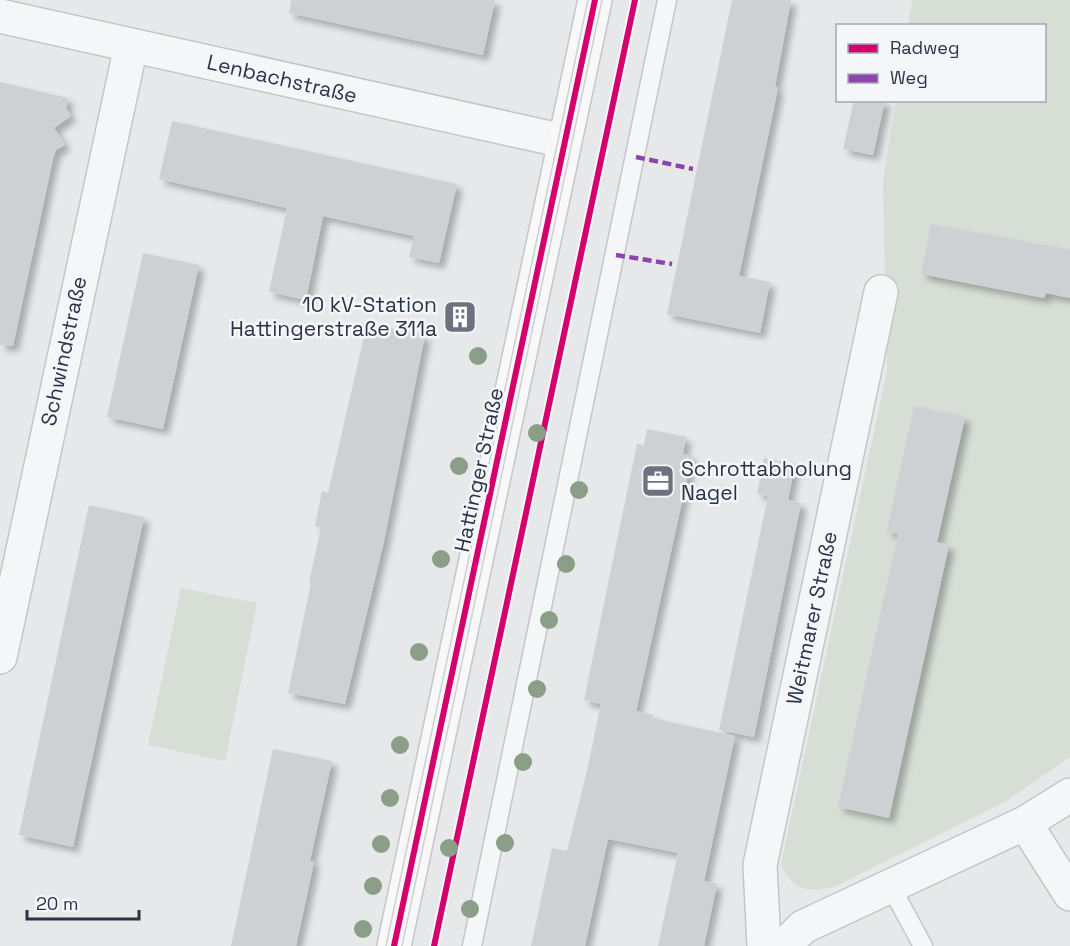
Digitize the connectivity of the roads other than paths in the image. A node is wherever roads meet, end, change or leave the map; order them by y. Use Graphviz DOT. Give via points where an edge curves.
graph roads {
  1 [pos="595,0"];
  2 [pos="667,0"];
  3 [pos="58,14"];
  4 [pos="0,16"];
  5 [pos="131,46"];
  6 [pos="564,141"];
  7 [pos="881,292"];
  8 [pos="0,657"];
  9 [pos="1070,795"];
  10 [pos="1025,823"];
  11 [pos="891,886"];
  12 [pos="1070,894"];
  13 [pos="394,946"];
  14 [pos="472,946"];
  15 [pos="764,946"];
  16 [pos="784,946"];
  17 [pos="923,946"];
  1 -- 6 [label="main road, Hattinger Straße"];
  2 -- 14 [label="lane"];
  3 -- 4 [label="street, Lenbachstraße"];
  3 -- 5 [label="street, Lenbachstraße"];
  5 -- 6 [label="street, Lenbachstraße"];
  5 -- 8 [label="street, Schwindstraße"];
  6 -- 13 [label="main road, Hattinger Straße"];
  7 -- 15 [label="street, Weitmarer Straße" via="760,866"];
  9 -- 10 [label="street"];
  10 -- 11 [label="street"];
  10 -- 12 [label="street"];
  11 -- 16 [label="street" via="803,927"];
  11 -- 17 [label="lane"];
}
